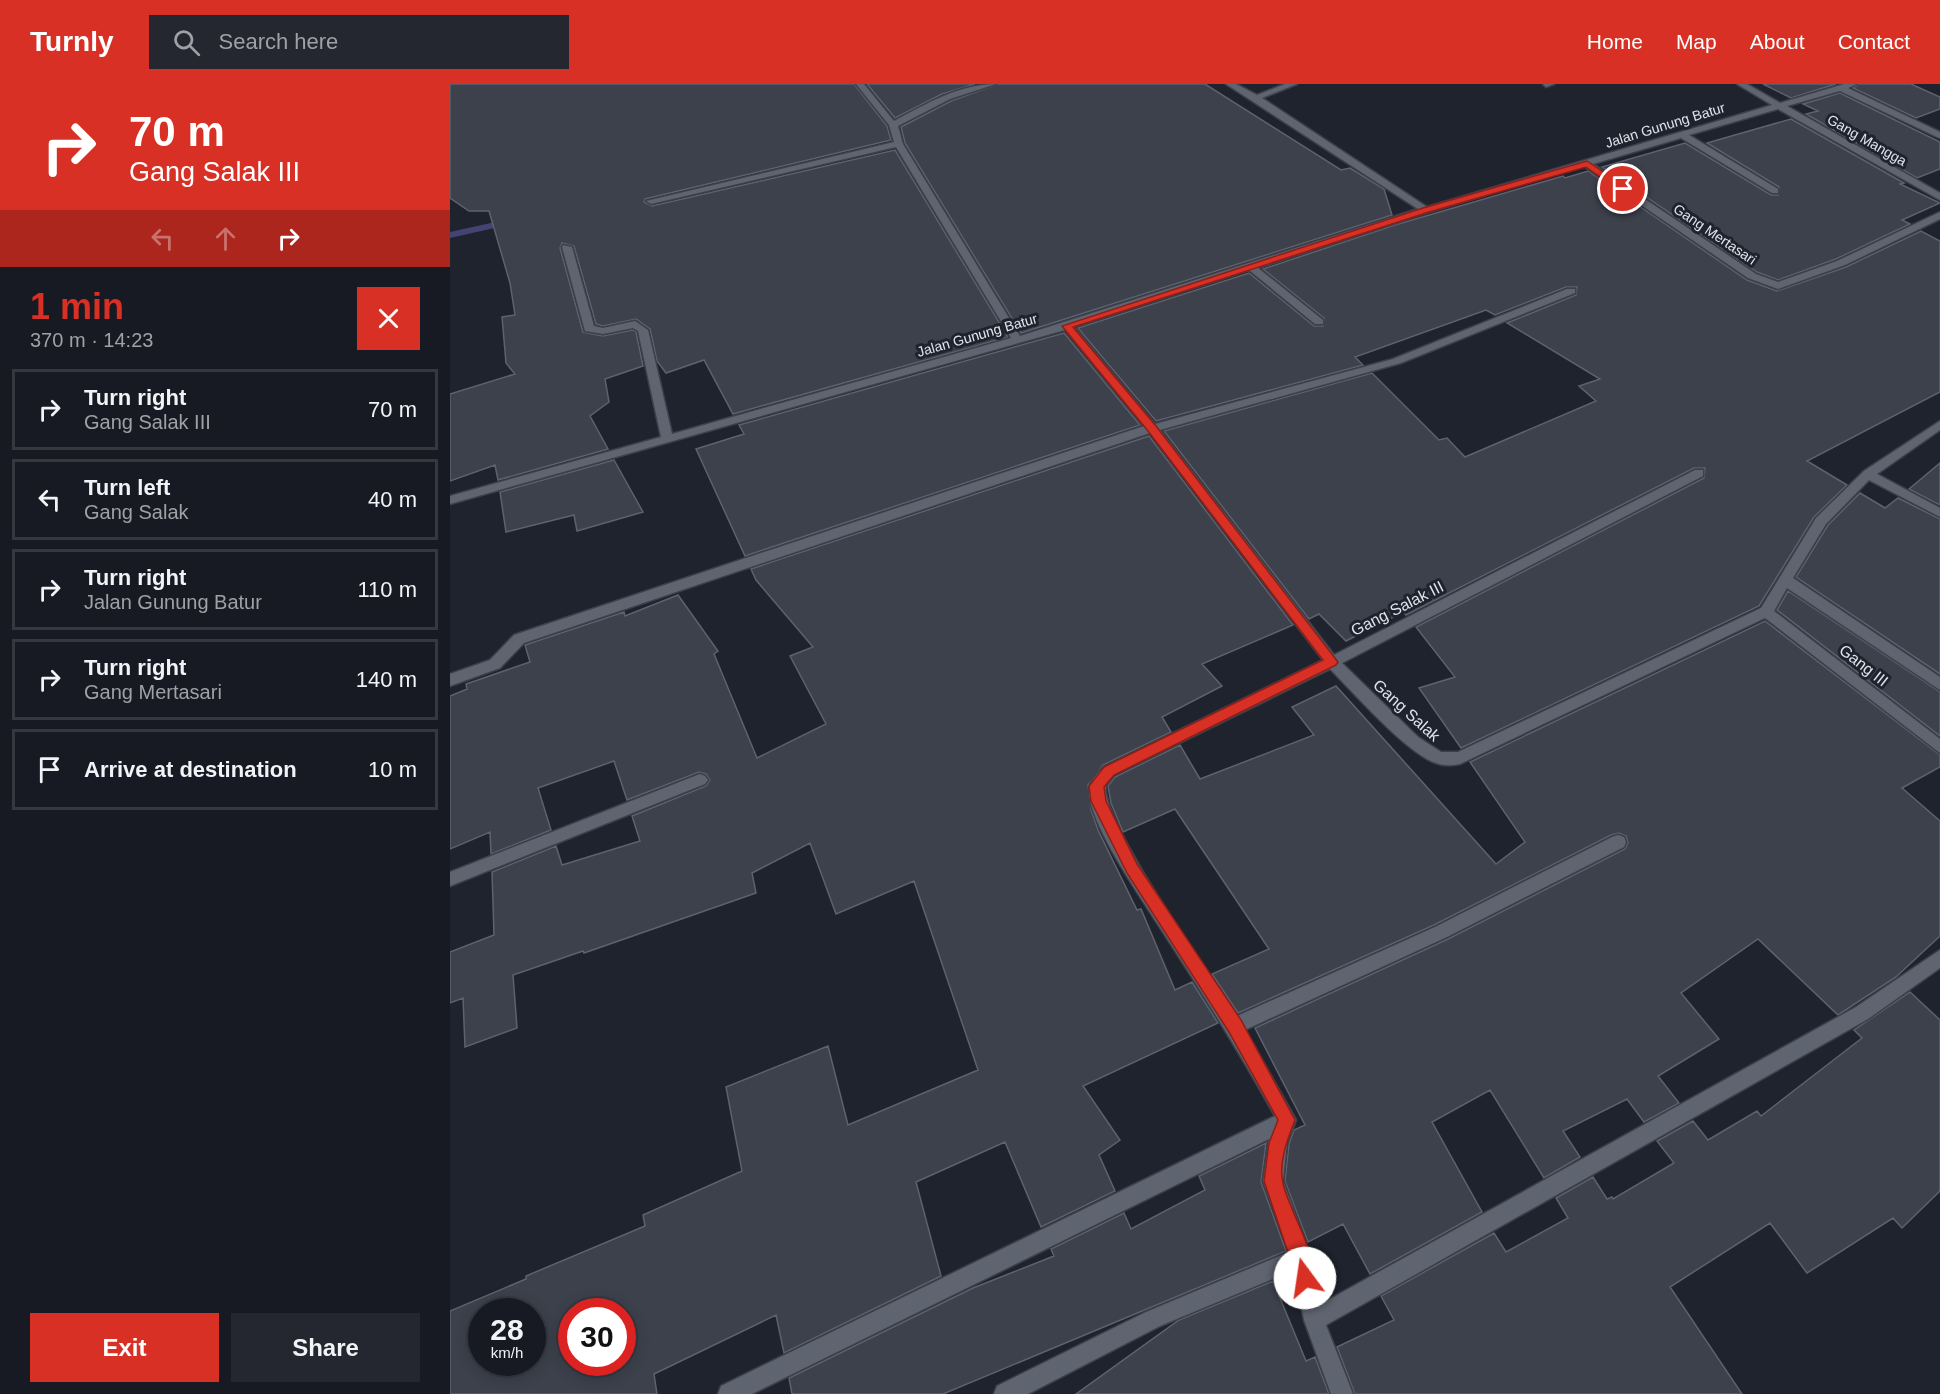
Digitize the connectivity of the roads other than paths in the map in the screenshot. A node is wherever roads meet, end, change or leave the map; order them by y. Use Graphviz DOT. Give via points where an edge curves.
graph roads {
  1 [pos="860,84"];
  2 [pos="992,84"];
  3 [pos="1230,84"];
  4 [pos="1293,84"];
  5 [pos="1741,84"];
  6 [pos="1853,84"];
  7 [pos="1841,88"];
  8 [pos="1256,98"];
  9 [pos="1781,105"];
  10 [pos="896,135"];
  11 [pos="1683,135"];
  12 [pos="1940,135"];
  13 [pos="1587,164"];
  14 [pos="1775,191"];
  15 [pos="1940,197"];
  16 [pos="651,201"];
  17 [pos="1426,210"];
  18 [pos="1940,215"];
  19 [pos="567,247"];
  20 [pos="1250,266"];
  21 [pos="1571,291"];
  22 [pos="1319,322"];
  23 [pos="1067,326"];
  24 [pos="1017,339"];
  25 [pos="1940,425"];
  26 [pos="1152,428"];
  27 [pos="667,439"];
  28 [pos="1699,473"];
  29 [pos="1868,474"];
  30 [pos="450,500"];
  31 [pos="1940,513"];
  32 [pos="1784,579"];
  33 [pos="1766,612"];
  34 [pos="1332,662"];
  35 [pos="450,680"];
  36 [pos="1940,684"];
  37 [pos="1940,747"];
  38 [pos="700,780"];
  39 [pos="1618,842"];
  40 [pos="450,879"];
  41 [pos="1940,958"];
  42 [pos="1235,1026"];
  43 [pos="1287,1120"];
  44 [pos="1301,1257"];
  45 [pos="1314,1320"];
  46 [pos="729,1394"];
  47 [pos="1005,1394"];
  48 [pos="1342,1394"];
  1 -- 10 [label="street"];
  2 -- 10 [label="street" via="947,98"];
  3 -- 8 [label="street"];
  4 -- 8 [label="street"];
  5 -- 9 [label="street, Gang Mangga"];
  6 -- 7 [label="street, Jalan Gunung Batur"];
  7 -- 9 [label="street, Jalan Gunung Batur"];
  7 -- 12 [label="street"];
  8 -- 17 [label="street"];
  9 -- 11 [label="street, Jalan Gunung Batur"];
  9 -- 15 [label="street, Gang Mangga"];
  10 -- 16 [label="street"];
  10 -- 24 [label="street"];
  11 -- 13 [label="street, Jalan Gunung Batur"];
  11 -- 14 [label="street"];
  13 -- 17 [label="street, Jalan Gunung Batur"];
  13 -- 18 [label="street, Gang Mertasari" via="1752,276 1770,284 1789,284 1841,263"];
  17 -- 20 [label="street, Jalan Gunung Batur"];
  19 -- 27 [label="street" via="589,329 603,331 635,324 644,330"];
  20 -- 22 [label="street"];
  20 -- 23 [label="street, Jalan Gunung Batur"];
  21 -- 26 [label="street" via="1397,361"];
  23 -- 24 [label="street, Jalan Gunung Batur"];
  23 -- 26 [label="street, Gang Salak"];
  24 -- 27 [label="street, Jalan Gunung Batur"];
  25 -- 29 [label="street"];
  26 -- 34 [label="street, Gang Salak"];
  26 -- 35 [label="street" via="519,639 495,664"];
  27 -- 30 [label="street, Jalan Gunung Batur"];
  28 -- 34 [label="street, Gang Salak III"];
  29 -- 31 [label="street"];
  29 -- 32 [label="street" via="1821,521"];
  32 -- 33 [label="street"];
  32 -- 36 [label="street"];
  33 -- 34 [label="street, Gang Salak" via="1460,758 1446,760 1413,741"];
  33 -- 37 [label="street, Gang III"];
  34 -- 42 [label="street, Gang Salak III" via="1109,771 1096,786 1098,801 1132,869"];
  38 -- 40 [label="street"];
  39 -- 42 [label="street" via="1441,932"];
  41 -- 45 [label="street" via="1862,1012"];
  42 -- 43 [label="street"];
  43 -- 44 [label="street" via="1277,1143 1273,1181"];
  43 -- 46 [label="street"];
  44 -- 45 [label="street"];
  44 -- 47 [label="street" via="1153,1318"];
  45 -- 48 [label="street"];
}
